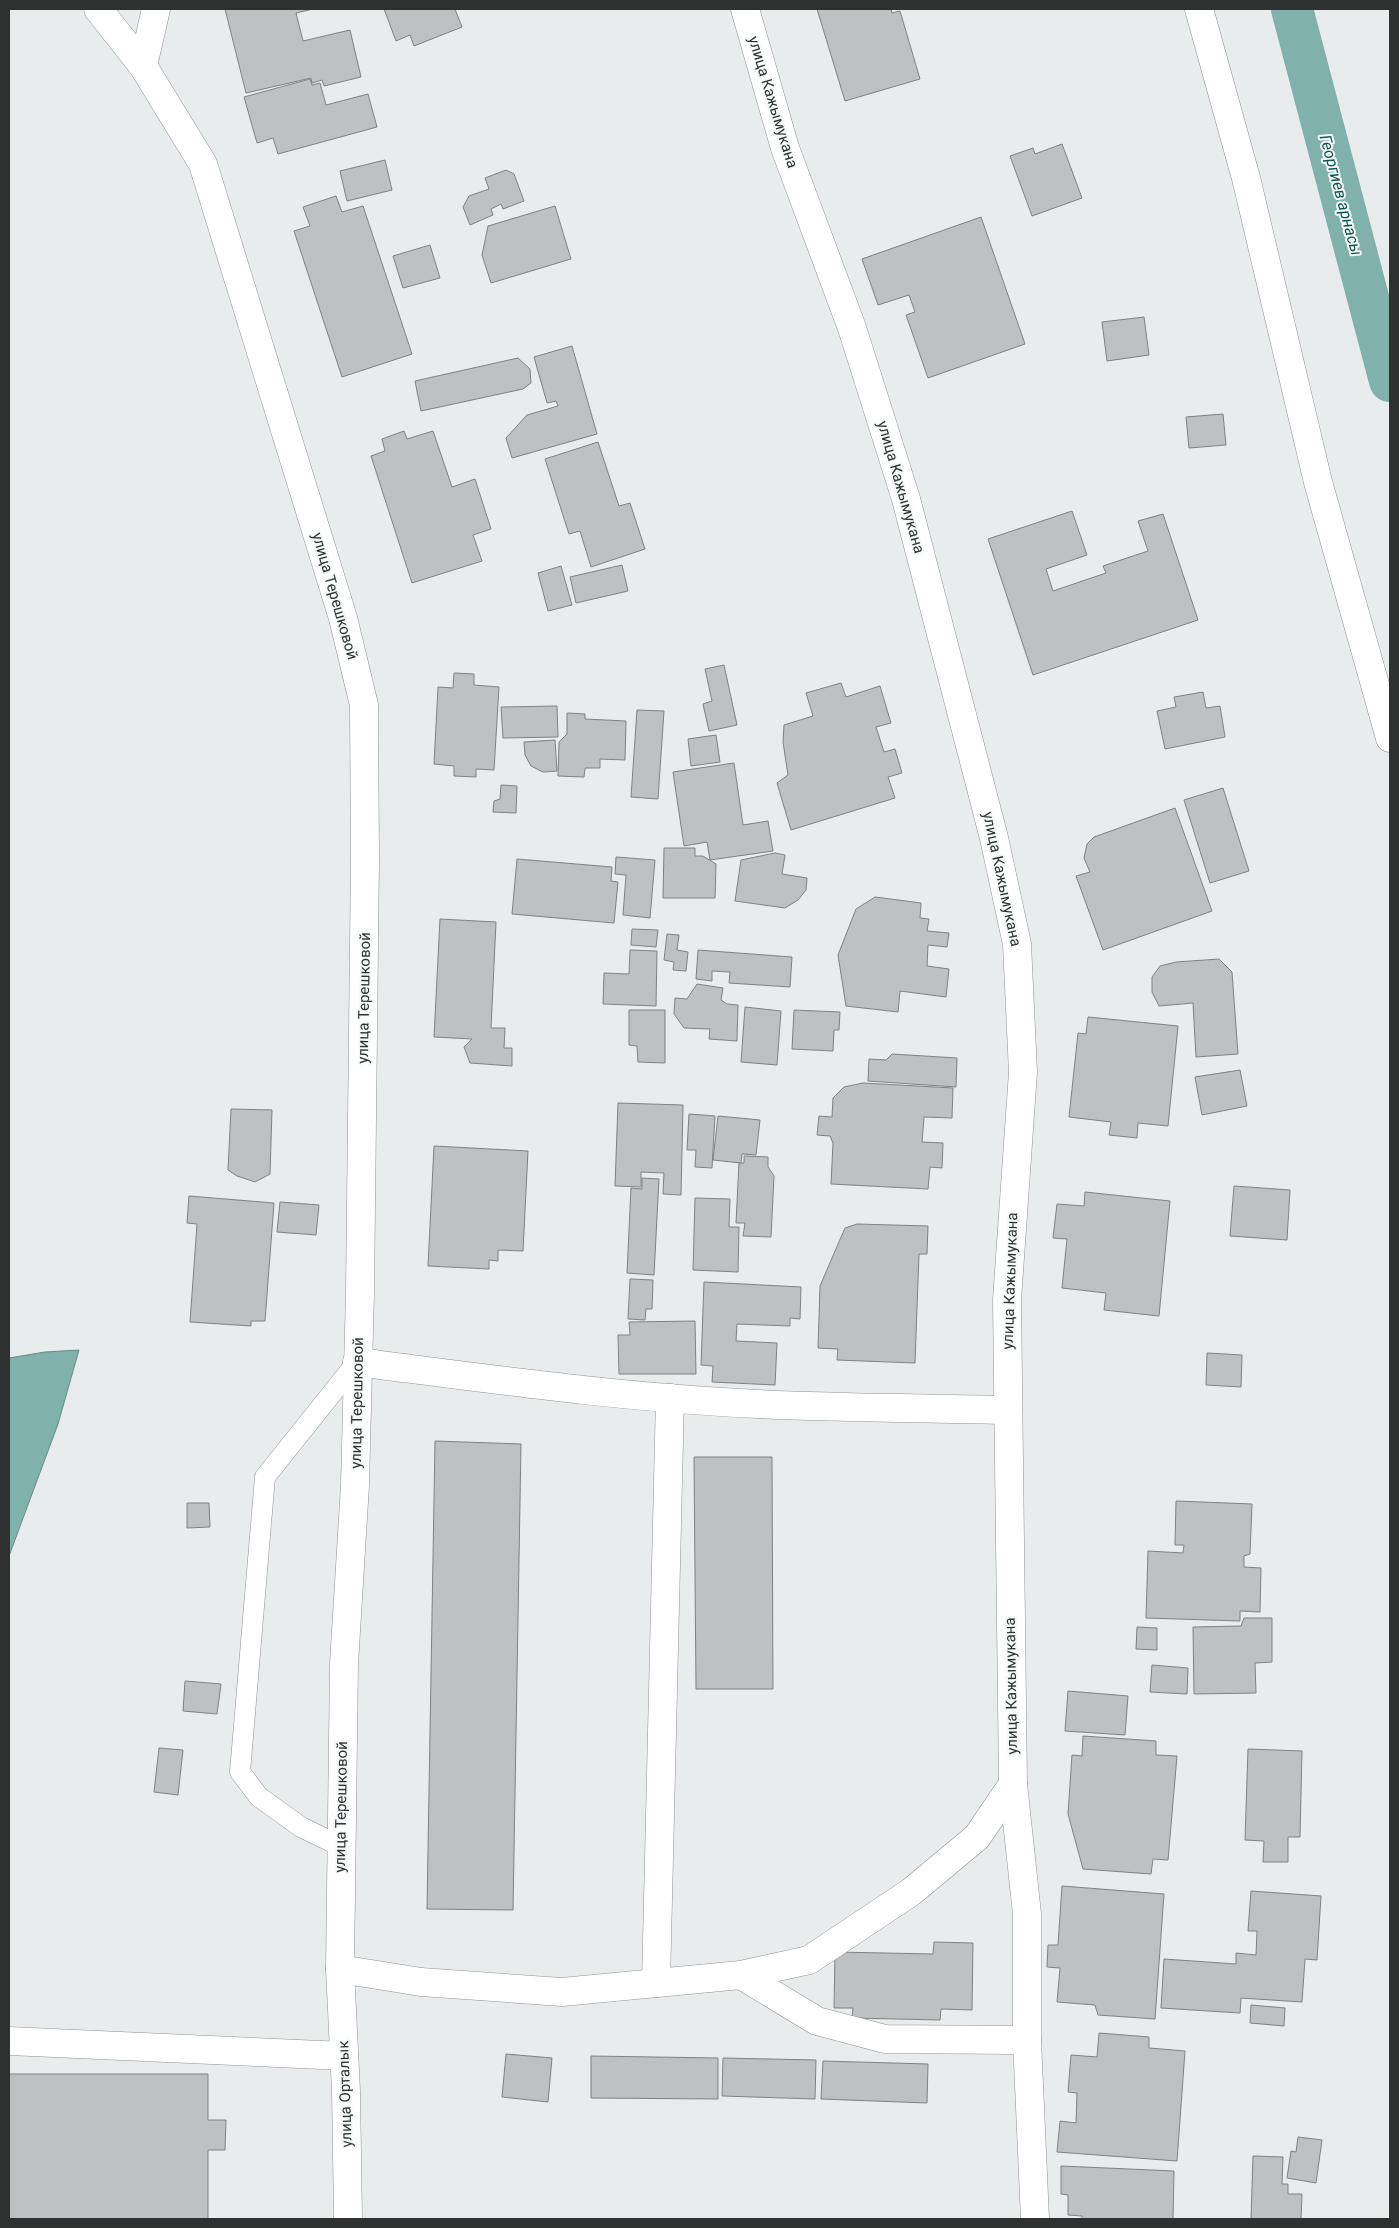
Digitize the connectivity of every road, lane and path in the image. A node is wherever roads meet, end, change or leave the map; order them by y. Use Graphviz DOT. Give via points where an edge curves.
graph roads {
  1 [pos="98,9"];
  2 [pos="156,9"];
  3 [pos="745,9"];
  4 [pos="1199,9"];
  5 [pos="143,66"];
  6 [pos="1390,738"];
  7 [pos="357,1362"];
  8 [pos="670,1398"];
  9 [pos="1008,1410"];
  10 [pos="1013,1784"];
  11 [pos="340,1846"];
  12 [pos="340,1969"];
  13 [pos="741,1975"];
  14 [pos="656,1983"];
  15 [pos="1027,2040"];
  16 [pos="9,2041"];
  17 [pos="344,2056"];
  18 [pos="348,2219"];
  19 [pos="1035,2219"];
  1 -- 5 [label="street, улица Терешковой"];
  2 -- 5 [label="street"];
  3 -- 9 [label="street, улица Кажымукана" via="786,148 852,328 906,499 994,838 1018,944 1023,1072 1007,1300"];
  4 -- 6 [label="street" via="1246,178 1318,482"];
  5 -- 7 [label="street, улица Терешковой" via="203,164 344,618 364,705 366,859"];
  7 -- 8 [label="street"];
  7 -- 11 [label="street, улица Терешковой"];
  7 -- 11 [label="lane" via="265,1477 240,1772 259,1797 301,1827"];
  8 -- 9 [label="street" via="758,1404"];
  8 -- 14 [label="street"];
  9 -- 10 [label="street, улица Кажымукана"];
  10 -- 13 [label="street" via="977,1838 911,1892 809,1960"];
  10 -- 15 [label="street, улица Кажымукана" via="1027,1914"];
  11 -- 12 [label="street, улица Терешковой"];
  12 -- 14 [label="street" via="421,1982 562,1992"];
  12 -- 17 [label="street, улица Орталык"];
  13 -- 14 [label="street"];
  13 -- 15 [label="street" via="817,2021 885,2039"];
  15 -- 19 [label="street, улица Кажымукана"];
  16 -- 17 [label="street"];
  17 -- 18 [label="street, улица Орталык"];
}
